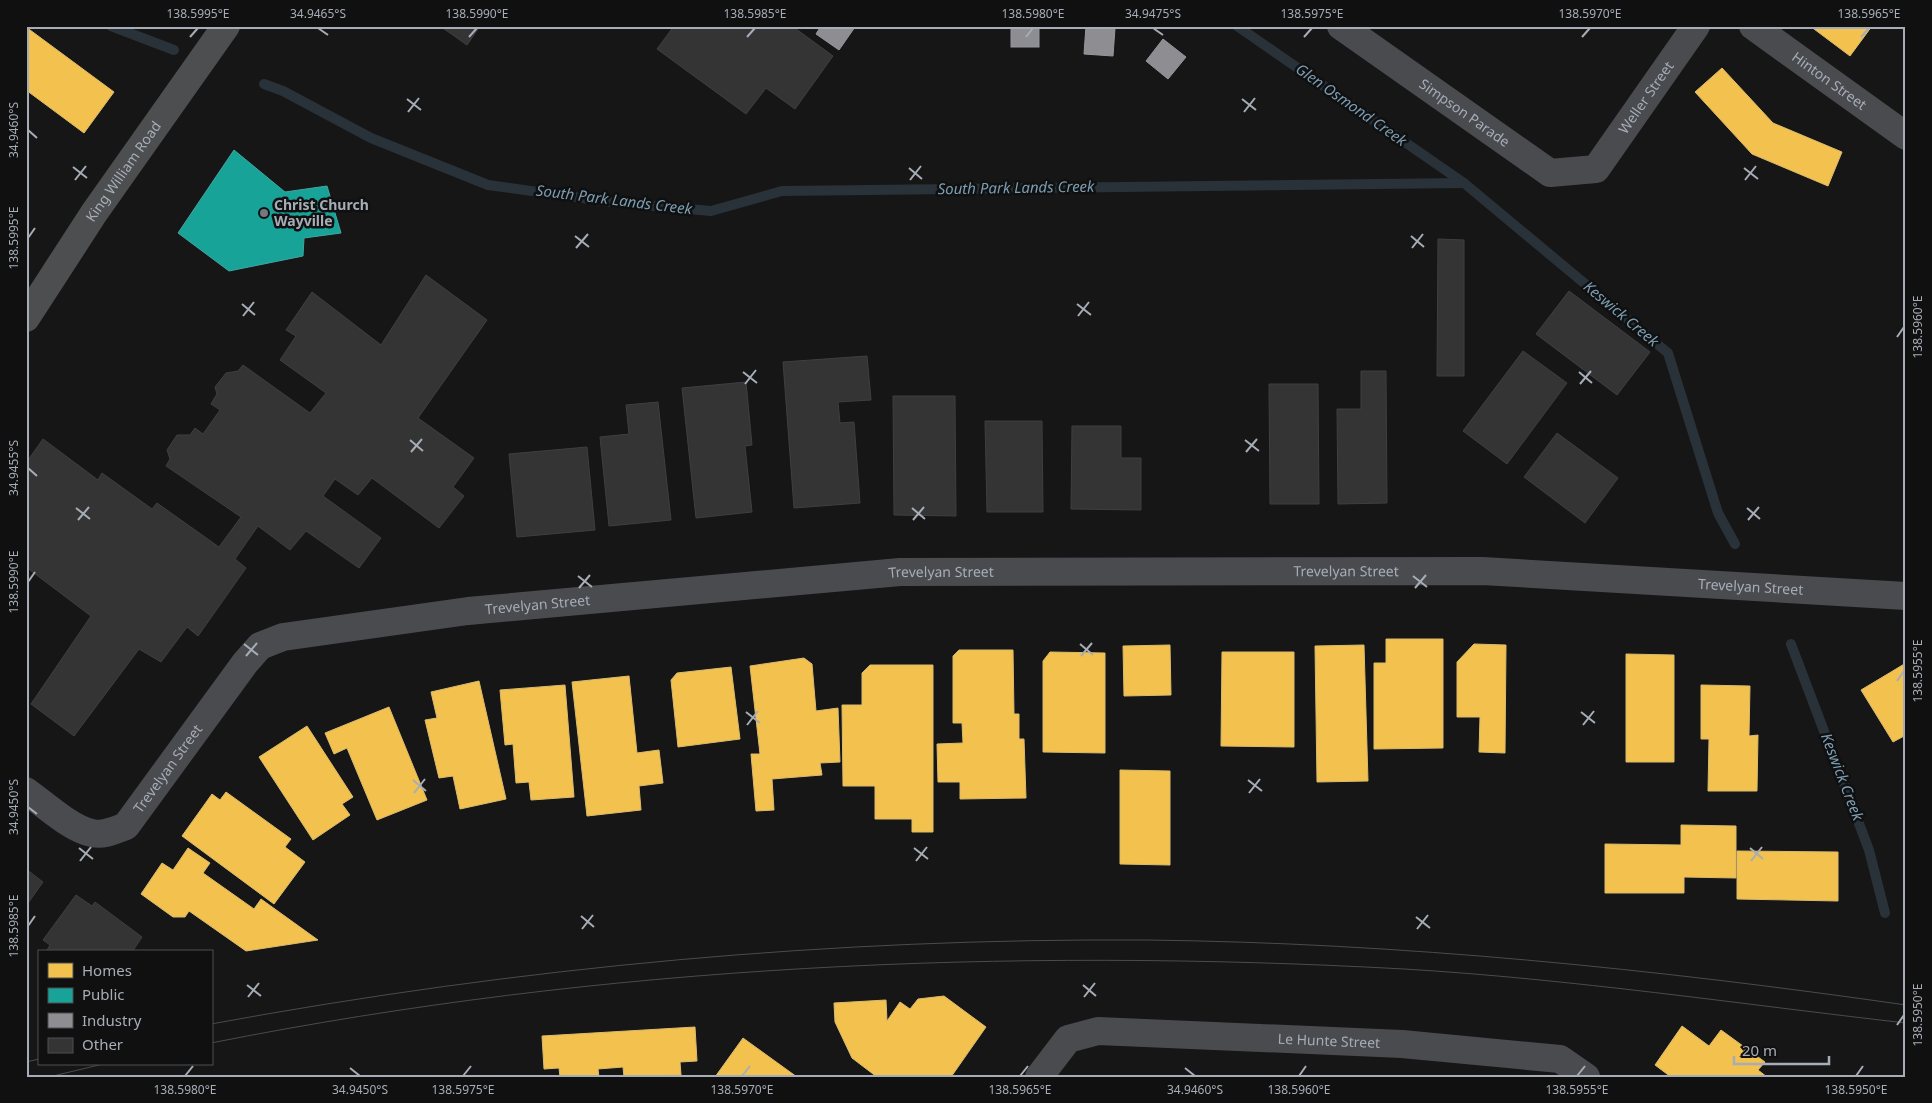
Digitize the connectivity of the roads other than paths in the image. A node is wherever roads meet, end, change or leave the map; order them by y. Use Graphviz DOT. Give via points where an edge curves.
graph roads {
  1 [pos="226,26"];
  2 [pos="1341,26"];
  3 [pos="1696,26"];
  4 [pos="1753,26"];
  5 [pos="1906,136"];
  6 [pos="1596,169"];
  7 [pos="26,318"];
  8 [pos="1906,596"];
  9 [pos="26,791"];
  10 [pos="1039,1077"];
  11 [pos="1586,1077"];
  1 -- 7 [label="main road, King William Road" via="94,213"];
  2 -- 6 [label="street, Simpson Parade" via="1550,173"];
  3 -- 6 [label="street, Weller Street"];
  4 -- 5 [label="street, Hinton Street"];
  8 -- 9 [label="street, Trevelyan Street" via="1482,571 900,572 468,611 283,637 260,646 126,826 107,834 92,833 75,826"];
  10 -- 11 [label="street, Le Hunte Street" via="1068,1039 1098,1031 1402,1044 1560,1059"];
}
